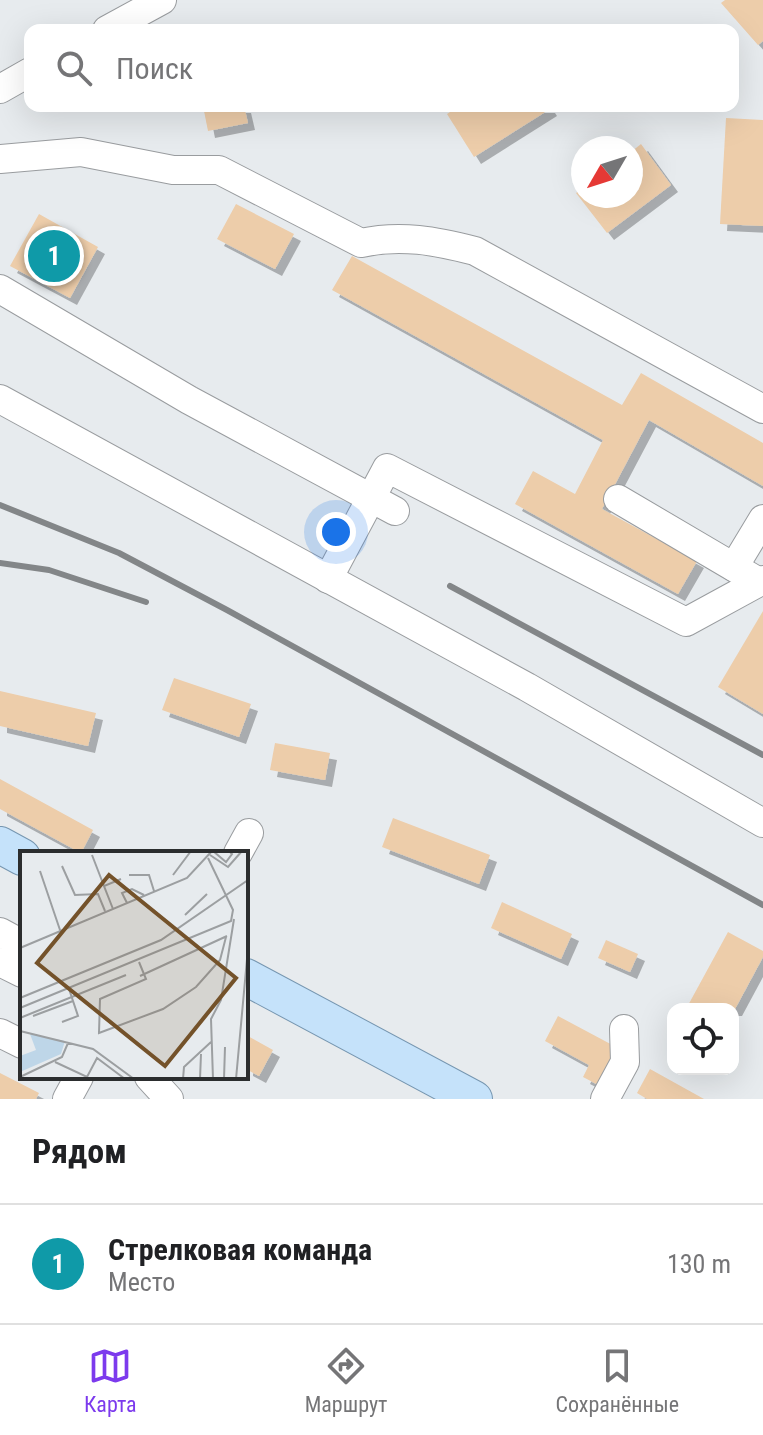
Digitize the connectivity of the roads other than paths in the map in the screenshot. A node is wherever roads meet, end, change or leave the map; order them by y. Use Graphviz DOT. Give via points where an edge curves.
graph roads {
  1 [pos="162,0"];
  2 [pos="118,24"];
  3 [pos="24,75"];
  4 [pos="0,89"];
  5 [pos="0,159"];
  6 [pos="0,289"];
  7 [pos="0,399"];
  8 [pos="763,409"];
  9 [pos="618,499"];
  10 [pos="382,505"];
  11 [pos="763,519"];
  12 [pos="734,567"];
  13 [pos="328,579"];
  14 [pos="761,581"];
  15 [pos="763,823"];
  16 [pos="0,845"];
  17 [pos="20,856"];
  18 [pos="0,932"];
  19 [pos="20,943"];
  20 [pos="0,962"];
  21 [pos="20,972"];
  22 [pos="248,978"];
  23 [pos="624,1029"];
  24 [pos="0,1033"];
  25 [pos="20,1043"];
  26 [pos="78,1079"];
  27 [pos="151,1079"];
  28 [pos="67,1099"];
  29 [pos="169,1099"];
  30 [pos="474,1099"];
  31 [pos="605,1099"];
  1 -- 2 [label="lane"];
  3 -- 4 [label="lane"];
  5 -- 8 [label="lane" via="81,152 173,170 219,170 361,243 424,239 475,251"];
  6 -- 10 [label="lane"];
  7 -- 13 [label="lane"];
  9 -- 12 [label="lane"];
  10 -- 13 [label="lane"];
  10 -- 14 [label="lane" via="387,468 686,622"];
  11 -- 12 [label="lane"];
  12 -- 14 [label="lane"];
  13 -- 15 [label="lane"];
  16 -- 17 [label="main road"];
  18 -- 19 [label="lane"];
  20 -- 21 [label="lane"];
  22 -- 30 [label="main road"];
  23 -- 31 [label="lane" via="625,1062"];
  24 -- 25 [label="lane"];
  26 -- 28 [label="lane"];
  27 -- 29 [label="lane"];
}
